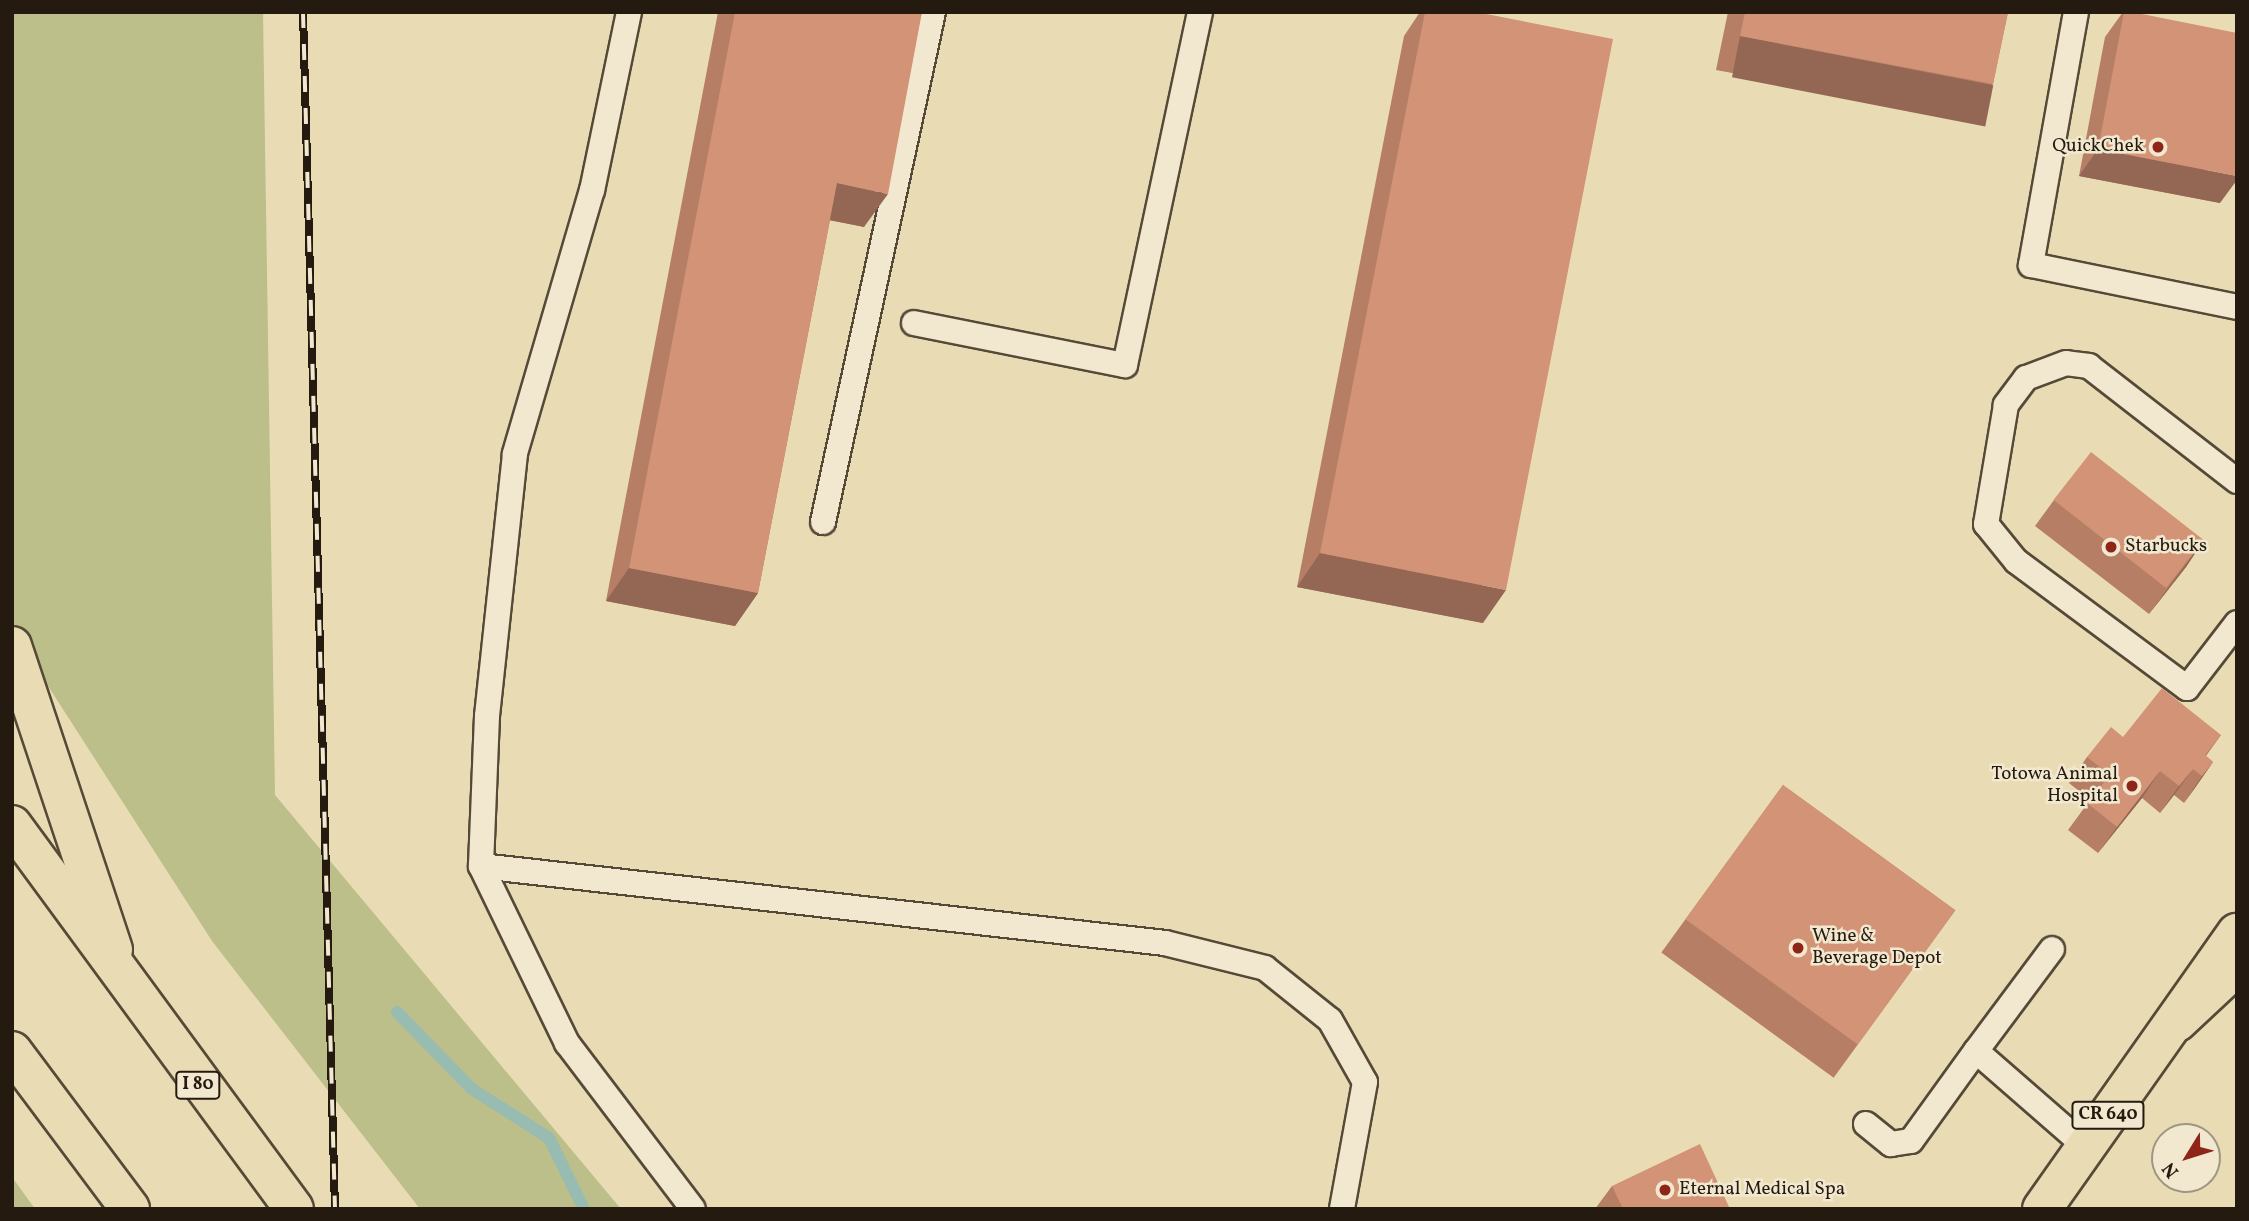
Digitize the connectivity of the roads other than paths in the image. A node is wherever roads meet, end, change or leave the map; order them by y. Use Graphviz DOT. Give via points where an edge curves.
graph roads {
  1 [pos="629,12"];
  2 [pos="933,12"];
  3 [pos="1200,12"];
  4 [pos="2076,12"];
  5 [pos="2237,307"];
  6 [pos="914,323"];
  7 [pos="2237,481"];
  8 [pos="823,522"];
  9 [pos="2237,623"];
  10 [pos="12,646"];
  11 [pos="12,825"];
  12 [pos="481,866"];
  13 [pos="2237,933"];
  14 [pos="2052,949"];
  15 [pos="2237,967"];
  16 [pos="125,986"];
  17 [pos="2177,1021"];
  18 [pos="12,1051"];
  19 [pos="1976,1051"];
  20 [pos="1866,1124"];
  21 [pos="2085,1146"];
  22 [pos="284,1196"];
  23 [pos="130,1209"];
  24 [pos="693,1209"];
  25 [pos="1342,1209"];
  26 [pos="2042,1209"];
  1 -- 12 [label="lane" via="592,190 515,454 487,716"];
  2 -- 8 [label="lane"];
  3 -- 6 [label="lane" via="1125,365"];
  4 -- 5 [label="lane" via="2031,265"];
  7 -- 9 [label="lane" via="2089,366 2066,363 2026,377 2006,405 1986,524 2016,561 2187,688"];
  10 -- 16 [label="main road"];
  11 -- 16 [label="main road, I 80"];
  12 -- 24 [label="lane" via="567,1044"];
  12 -- 25 [label="lane" via="1165,943 1265,968 1330,1020 1365,1082"];
  13 -- 17 [label="main road, CR 640"];
  14 -- 19 [label="lane"];
  15 -- 17 [label="main road"];
  16 -- 22 [label="main road, I 80"];
  17 -- 21 [label="main road, CR 640"];
  18 -- 23 [label="main road"];
  19 -- 20 [label="lane" via="1911,1141 1891,1144"];
  19 -- 21 [label="lane"];
  21 -- 26 [label="main road, CR 640"];
}
